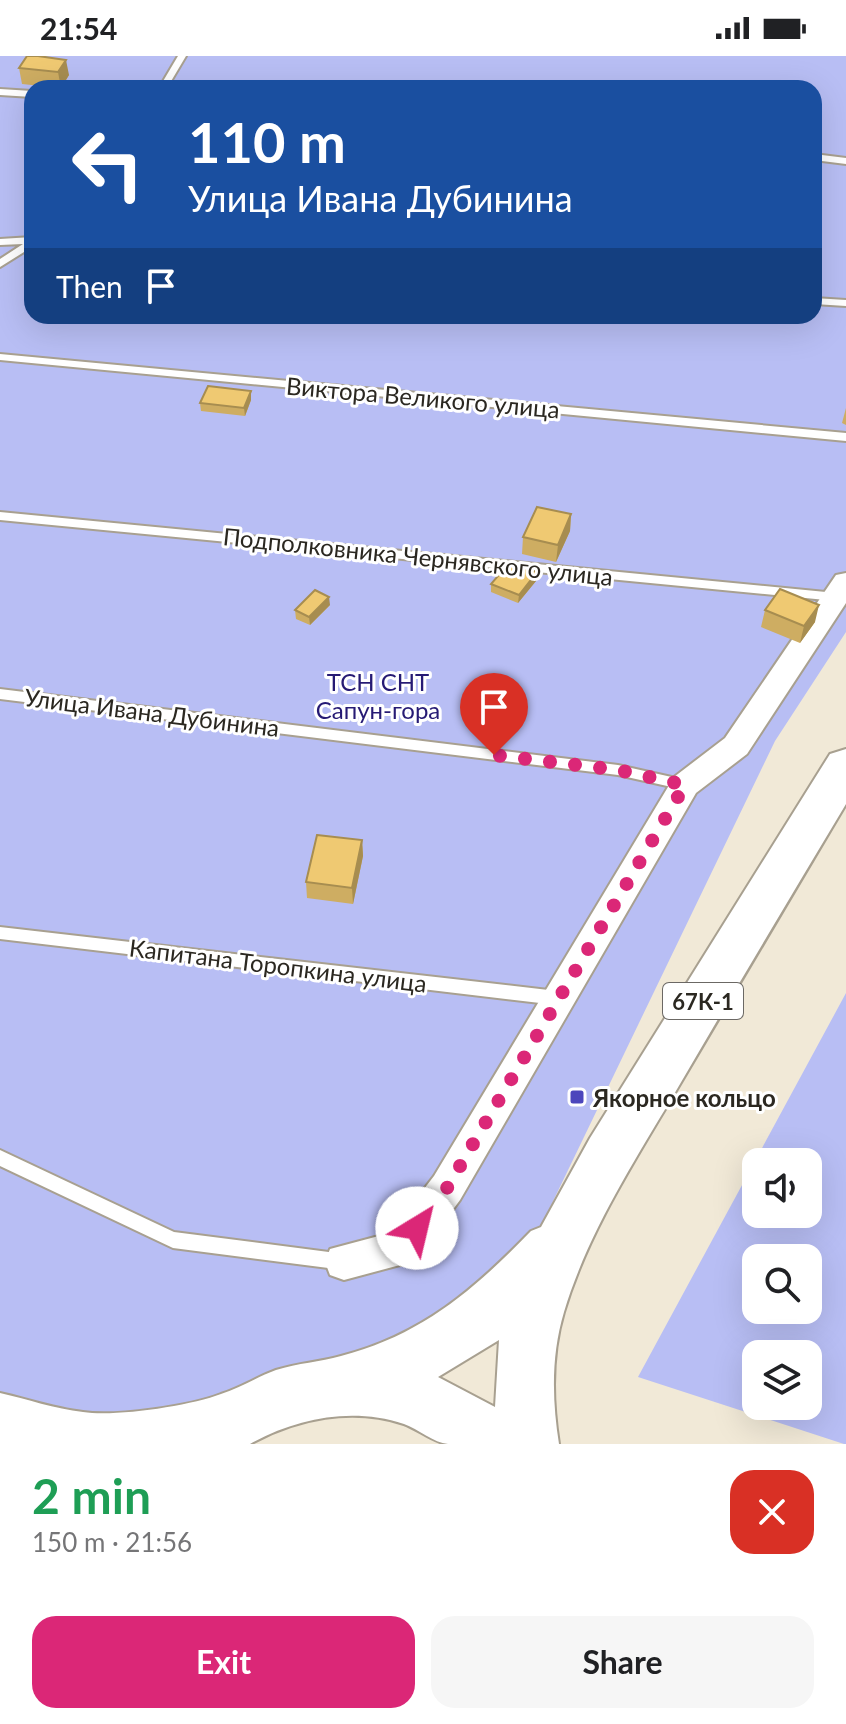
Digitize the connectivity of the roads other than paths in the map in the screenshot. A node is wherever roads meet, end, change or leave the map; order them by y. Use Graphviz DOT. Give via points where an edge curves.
graph roads {
  1 [pos="182,56"];
  2 [pos="168,80"];
  3 [pos="0,92"];
  4 [pos="24,94"];
  5 [pos="822,158"];
  6 [pos="846,161"];
  7 [pos="24,241"];
  8 [pos="0,242"];
  9 [pos="24,247"];
  10 [pos="0,264"];
  11 [pos="822,302"];
  12 [pos="846,303"];
  13 [pos="0,357"];
  14 [pos="846,437"];
  15 [pos="0,516"];
  16 [pos="841,590"];
  17 [pos="0,694"];
  18 [pos="846,766"];
  19 [pos="685,785"];
  20 [pos="0,933"];
  21 [pos="557,998"];
  22 [pos="0,1158"];
  23 [pos="564,1237"];
  24 [pos="344,1262"];
  25 [pos="348,1384"];
  26 [pos="0,1423"];
  27 [pos="209,1434"];
  28 [pos="0,1437"];
  29 [pos="7,1444"];
  30 [pos="492,1444"];
  31 [pos="529,1444"];
  1 -- 2 [label="lane"];
  3 -- 4 [label="lane"];
  5 -- 6 [label="lane"];
  7 -- 8 [label="lane"];
  9 -- 10 [label="lane"];
  11 -- 12 [label="lane"];
  13 -- 14 [label="lane, Виктора Великого улица"];
  15 -- 16 [label="lane, Подполковника Чернявского улица"];
  16 -- 19 [label="street" via="736,746"];
  17 -- 19 [label="lane, Улица Ивана Дубинина" via="618,770"];
  18 -- 23 [label="main road, 67К-1"];
  19 -- 21 [label="street"];
  20 -- 21 [label="lane, Капитана Торопкина улица"];
  21 -- 24 [label="street" via="447,1188 402,1248"];
  22 -- 24 [label="lane" via="173,1240"];
  23 -- 25 [label="main road, 67К-1" via="470,1327 426,1353"];
  23 -- 31 [label="main road, 67К-1" via="534,1314 524,1364"];
  25 -- 27 [label="main road, 67К-1" via="310,1389 263,1405"];
  25 -- 30 [label="main road, 67К-1" via="397,1390 432,1404"];
  26 -- 27 [label="main road" via="84,1443"];
  28 -- 29 [label="main road"];
}
